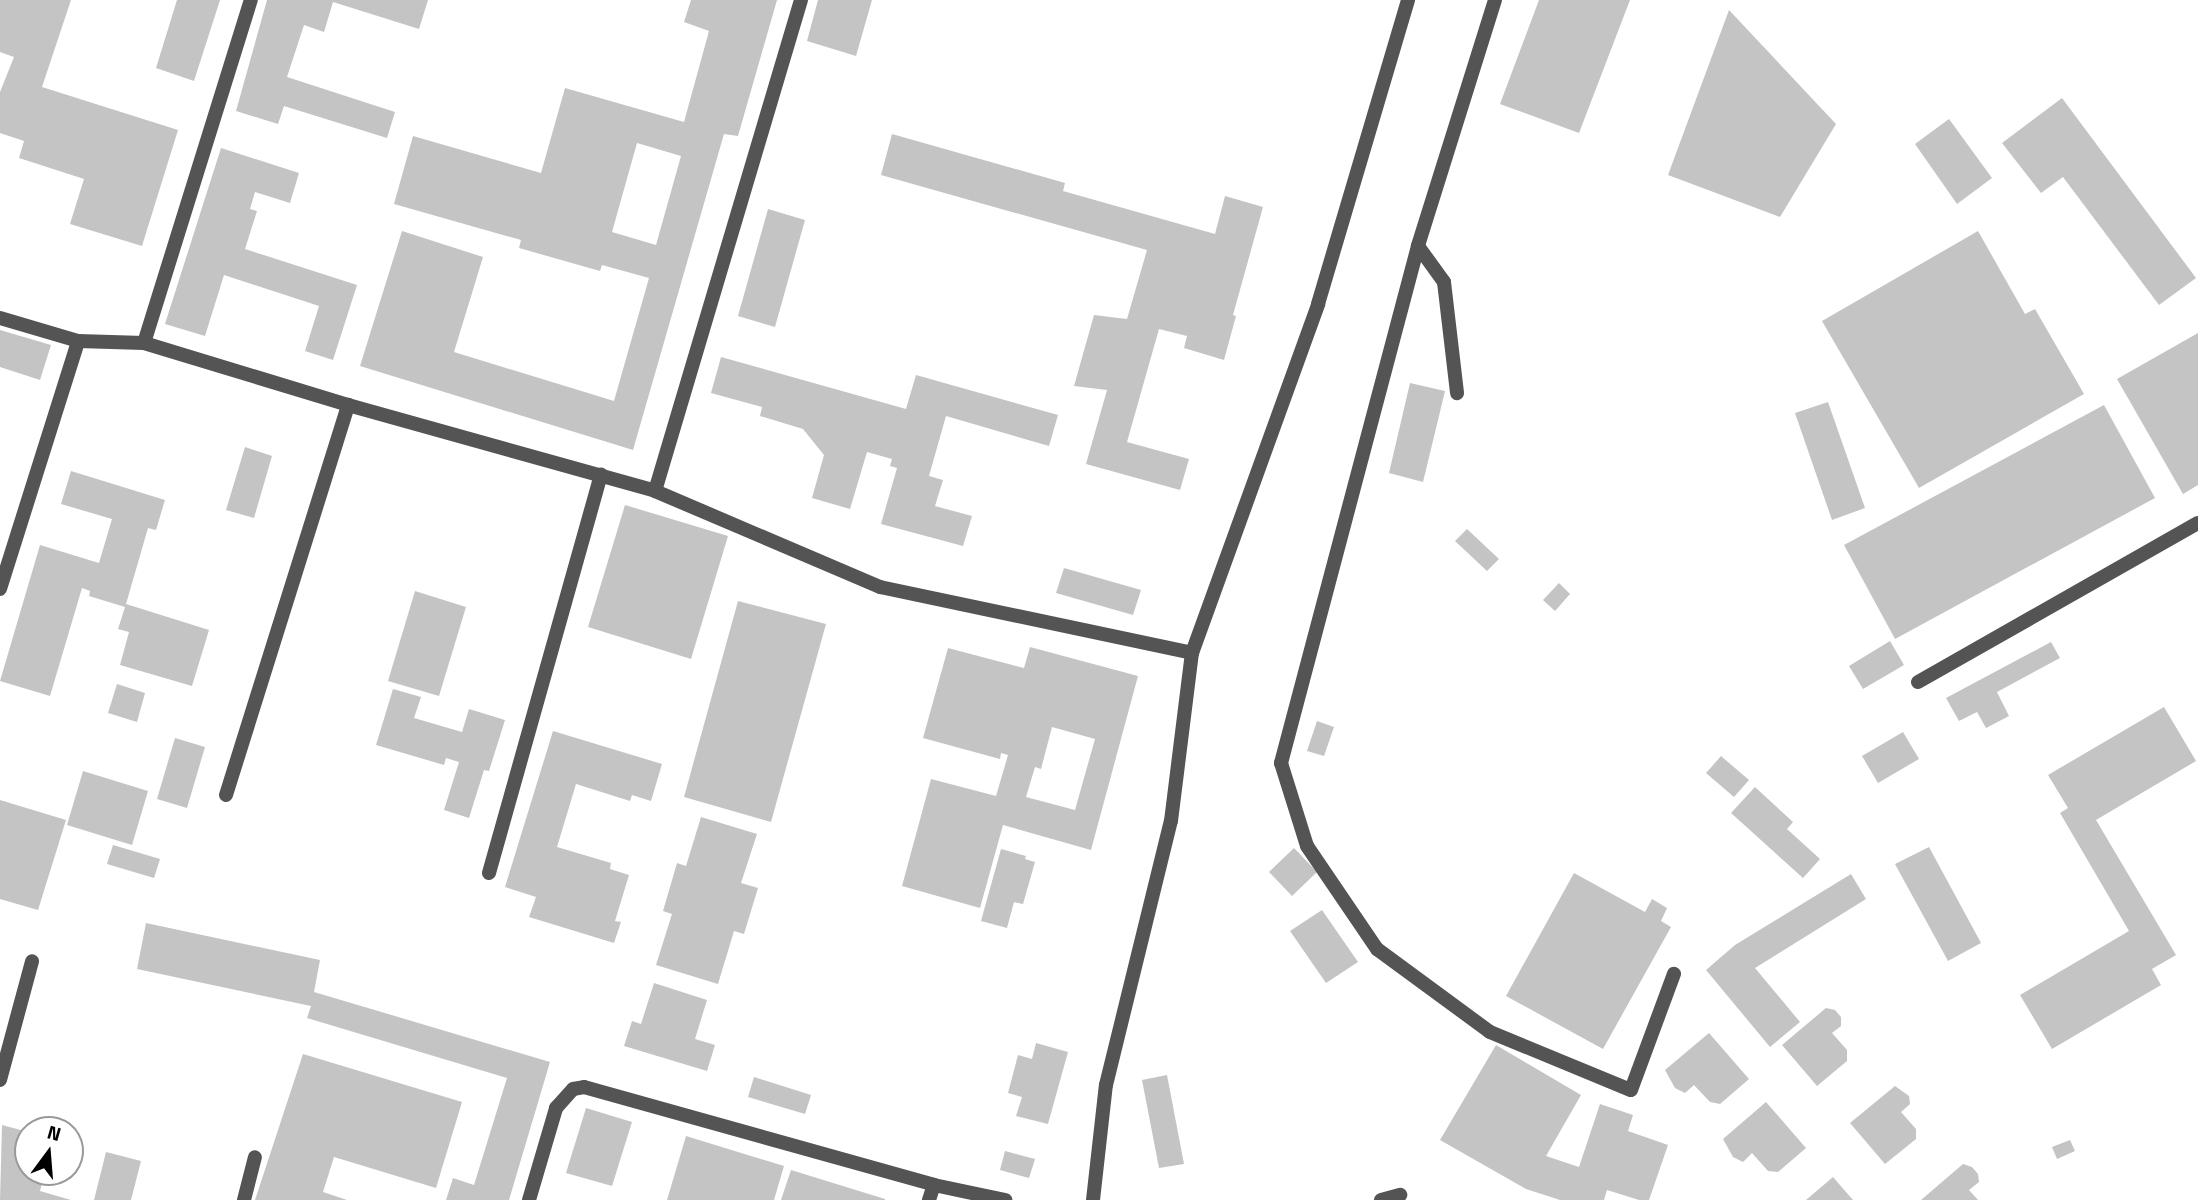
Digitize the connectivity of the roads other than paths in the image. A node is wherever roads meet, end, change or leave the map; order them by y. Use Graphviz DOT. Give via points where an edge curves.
graph roads {
  1 [pos="251,0"];
  2 [pos="801,0"];
  3 [pos="1408,0"];
  4 [pos="1494,0"];
  5 [pos="1418,246"];
  6 [pos="0,318"];
  7 [pos="78,341"];
  8 [pos="144,342"];
  9 [pos="1457,393"];
  10 [pos="348,405"];
  11 [pos="601,474"];
  12 [pos="655,491"];
  13 [pos="2198,523"];
  14 [pos="0,589"];
  15 [pos="1192,653"];
  16 [pos="1918,682"];
  17 [pos="226,795"];
  18 [pos="489,873"];
  19 [pos="32,961"];
  20 [pos="1674,974"];
  21 [pos="0,1080"];
  22 [pos="255,1157"];
  23 [pos="933,1185"];
  24 [pos="1400,1195"];
  25 [pos="244,1200"];
  26 [pos="529,1200"];
  27 [pos="929,1200"];
  28 [pos="1005,1200"];
  29 [pos="1093,1200"];
  30 [pos="1381,1200"];
  1 -- 8 [label="street"];
  2 -- 12 [label="street"];
  3 -- 15 [label="street" via="1318,304"];
  4 -- 5 [label="street"];
  5 -- 9 [label="street" via="1444,282"];
  5 -- 20 [label="street" via="1281,763 1307,846 1377,950 1490,1032 1631,1090"];
  6 -- 7 [label="street"];
  7 -- 8 [label="street"];
  7 -- 14 [label="street"];
  8 -- 10 [label="street"];
  10 -- 11 [label="street"];
  10 -- 17 [label="street"];
  11 -- 12 [label="street"];
  11 -- 18 [label="street"];
  12 -- 15 [label="street" via="880,587"];
  13 -- 16 [label="street"];
  15 -- 29 [label="street" via="1171,821 1106,1085"];
  19 -- 21 [label="street"];
  22 -- 25 [label="street"];
  23 -- 26 [label="street" via="584,1087 573,1089 556,1108"];
  23 -- 27 [label="street"];
  23 -- 28 [label="street"];
  24 -- 30 [label="street"];
}
